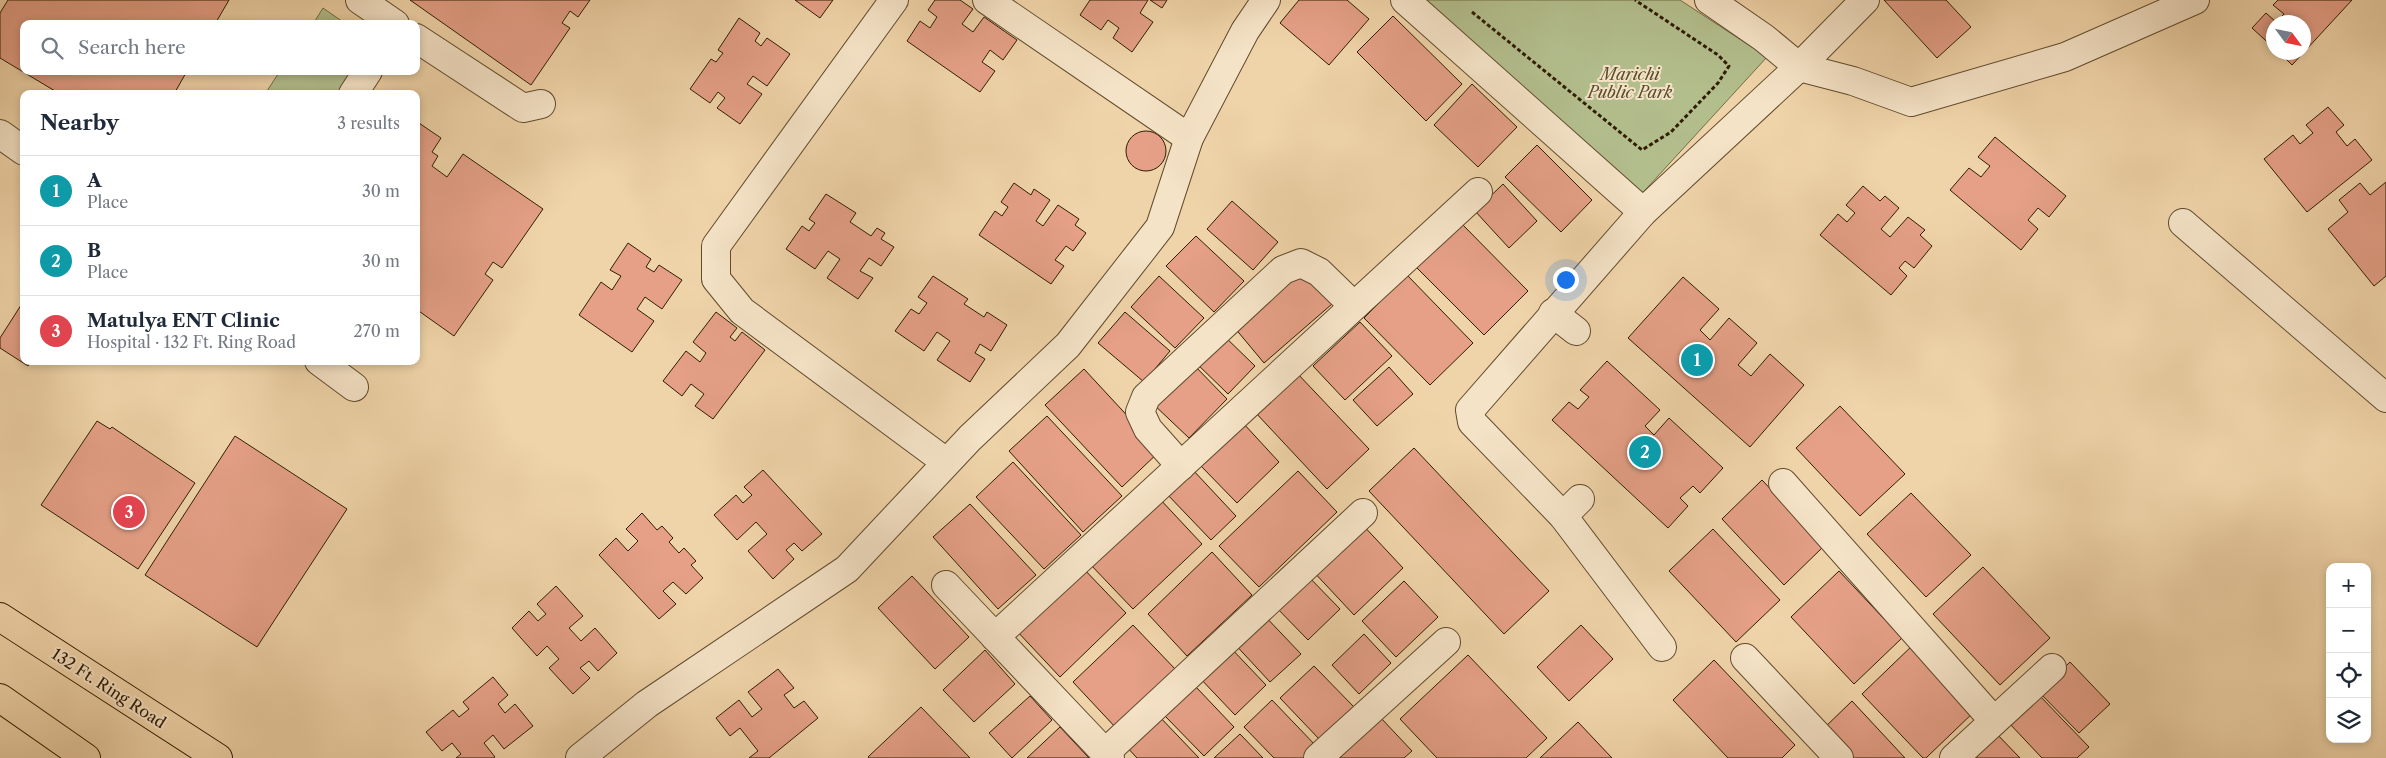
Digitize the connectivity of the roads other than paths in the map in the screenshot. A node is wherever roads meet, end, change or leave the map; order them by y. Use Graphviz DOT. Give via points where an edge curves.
graph roads {
  1 [pos="360,0"];
  2 [pos="894,0"];
  3 [pos="988,0"];
  4 [pos="1266,0"];
  5 [pos="1405,0"];
  6 [pos="1709,0"];
  7 [pos="1865,0"];
  8 [pos="2195,0"];
  9 [pos="389,20"];
  10 [pos="420,41"];
  11 [pos="1798,67"];
  12 [pos="365,75"];
  13 [pos="356,90"];
  14 [pos="541,104"];
  15 [pos="0,134"];
  16 [pos="1189,138"];
  17 [pos="20,148"];
  18 [pos="1478,192"];
  19 [pos="1643,212"];
  20 [pos="2183,223"];
  21 [pos="1354,306"];
  22 [pos="1554,313"];
  23 [pos="1576,332"];
  24 [pos="324,365"];
  25 [pos="354,387"];
  26 [pos="2386,398"];
  27 [pos="946,462"];
  28 [pos="1181,466"];
  29 [pos="1782,483"];
  30 [pos="1363,513"];
  31 [pos="946,585"];
  32 [pos="0,618"];
  33 [pos="994,637"];
  34 [pos="1446,642"];
  35 [pos="1662,647"];
  36 [pos="1745,658"];
  37 [pos="2052,668"];
  38 [pos="0,698"];
  39 [pos="1994,721"];
  40 [pos="1108,755"];
  41 [pos="86,758"];
  42 [pos="218,758"];
  43 [pos="580,758"];
  44 [pos="1318,758"];
  45 [pos="1839,758"];
  46 [pos="1954,758"];
  1 -- 9 [label="street"];
  2 -- 27 [label="street" via="716,246 716,279 742,311"];
  3 -- 16 [label="street"];
  4 -- 16 [label="street" via="1245,31"];
  5 -- 19 [label="street"];
  6 -- 11 [label="street" via="1764,38"];
  7 -- 11 [label="street"];
  8 -- 11 [label="street" via="2065,56 1911,102 1853,80"];
  10 -- 14 [label="street" via="523,108"];
  11 -- 19 [label="street"];
  12 -- 13 [label="street"];
  15 -- 17 [label="street"];
  16 -- 27 [label="street" via="1160,227 1068,345"];
  18 -- 21 [label="street"];
  19 -- 22 [label="street"];
  20 -- 26 [label="street"];
  21 -- 28 [label="street"];
  21 -- 28 [label="street" via="1319,272 1301,263 1283,270 1146,397 1140,412 1148,430"];
  22 -- 23 [label="street"];
  22 -- 35 [label="street" via="1470,410 1472,422 1571,508"];
  24 -- 25 [label="street"];
  27 -- 43 [label="street" via="847,570 647,704"];
  28 -- 33 [label="street"];
  29 -- 39 [label="street"];
  30 -- 40 [label="street"];
  31 -- 33 [label="street"];
  32 -- 42 [label="main road, 132 Ft. Ring Road"];
  33 -- 40 [label="street"];
  34 -- 44 [label="street"];
  36 -- 45 [label="street"];
  37 -- 39 [label="street"];
  38 -- 41 [label="main road"];
  39 -- 46 [label="street"];
}
